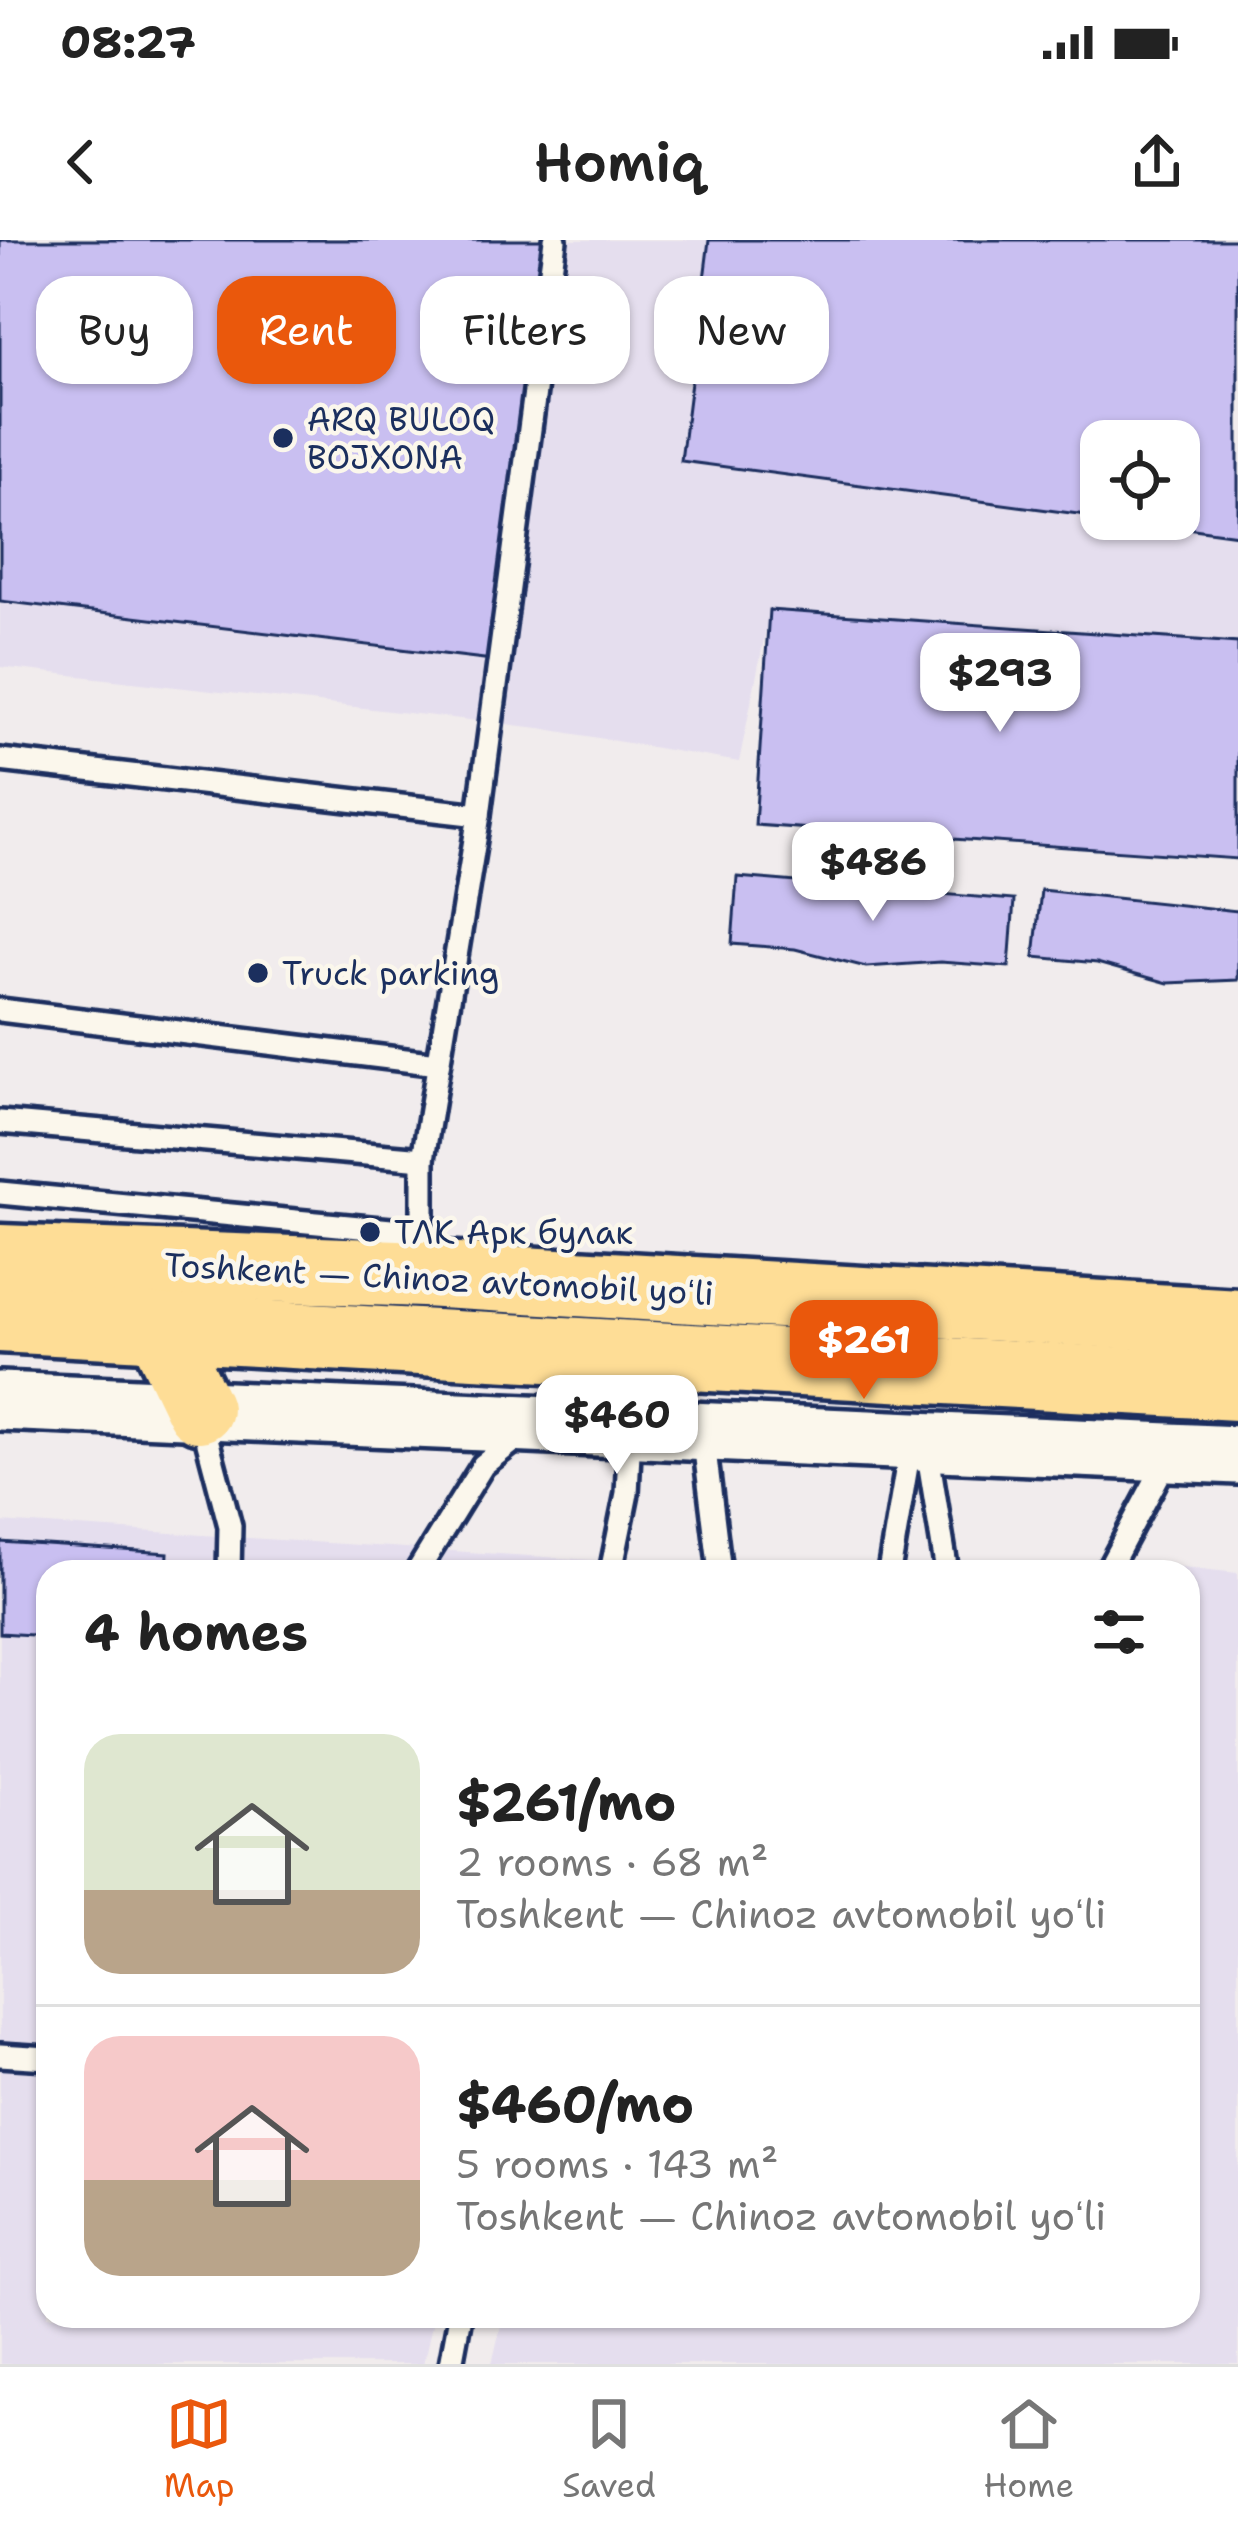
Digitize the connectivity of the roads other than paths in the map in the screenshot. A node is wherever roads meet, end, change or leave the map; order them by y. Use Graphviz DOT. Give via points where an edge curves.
graph roads {
  1 [pos="555,240"];
  2 [pos="0,760"];
  3 [pos="479,814"];
  4 [pos="0,1010"];
  5 [pos="437,1064"];
  6 [pos="0,1122"];
  7 [pos="423,1160"];
  8 [pos="0,1193"];
  9 [pos="423,1254"];
  10 [pos="0,1258"];
  11 [pos="880,1302"];
  12 [pos="0,1319"];
  13 [pos="1238,1322"];
  14 [pos="160,1328"];
  15 [pos="840,1366"];
  16 [pos="1238,1387"];
  17 [pos="0,1401"];
  18 [pos="199,1409"];
  19 [pos="532,1426"];
  20 [pos="630,1432"];
  21 [pos="703,1433"];
  22 [pos="816,1437"];
  23 [pos="919,1442"];
  24 [pos="1170,1453"];
  25 [pos="1238,1455"];
  26 [pos="229,1560"];
  27 [pos="424,1560"];
  28 [pos="613,1560"];
  29 [pos="719,1560"];
  30 [pos="892,1560"];
  31 [pos="944,1560"];
  32 [pos="1112,1560"];
  33 [pos="0,2055"];
  34 [pos="36,2057"];
  35 [pos="458,2328"];
  36 [pos="451,2364"];
  1 -- 3 [label="lane"];
  2 -- 3 [label="lane"];
  3 -- 5 [label="lane"];
  4 -- 5 [label="lane"];
  5 -- 7 [label="lane"];
  6 -- 7 [label="lane"];
  7 -- 9 [label="lane"];
  8 -- 9 [label="lane"];
  9 -- 10 [label="highway, Toshkent — Chinoz avtomobil yoʻli"];
  9 -- 11 [label="highway, Toshkent — Chinoz avtomobil yoʻli"];
  11 -- 13 [label="highway, Toshkent — Chinoz avtomobil yoʻli"];
  11 -- 15 [label="highway"];
  12 -- 14 [label="highway, Toshkent — Chinoz avtomobil yoʻli"];
  14 -- 15 [label="highway, Toshkent — Chinoz avtomobil yoʻli"];
  14 -- 18 [label="highway"];
  15 -- 16 [label="highway, Toshkent — Chinoz avtomobil yoʻli"];
  15 -- 22 [label="street"];
  17 -- 18 [label="street"];
  18 -- 19 [label="street"];
  18 -- 26 [label="lane" via="230,1526"];
  19 -- 20 [label="street"];
  19 -- 27 [label="lane" via="483,1465"];
  20 -- 21 [label="street"];
  20 -- 28 [label="lane"];
  21 -- 22 [label="street"];
  21 -- 29 [label="lane"];
  22 -- 23 [label="street"];
  23 -- 24 [label="street"];
  23 -- 30 [label="lane"];
  23 -- 31 [label="lane"];
  24 -- 25 [label="street"];
  24 -- 32 [label="lane"];
  33 -- 34 [label="lane"];
  35 -- 36 [label="lane"];
}
